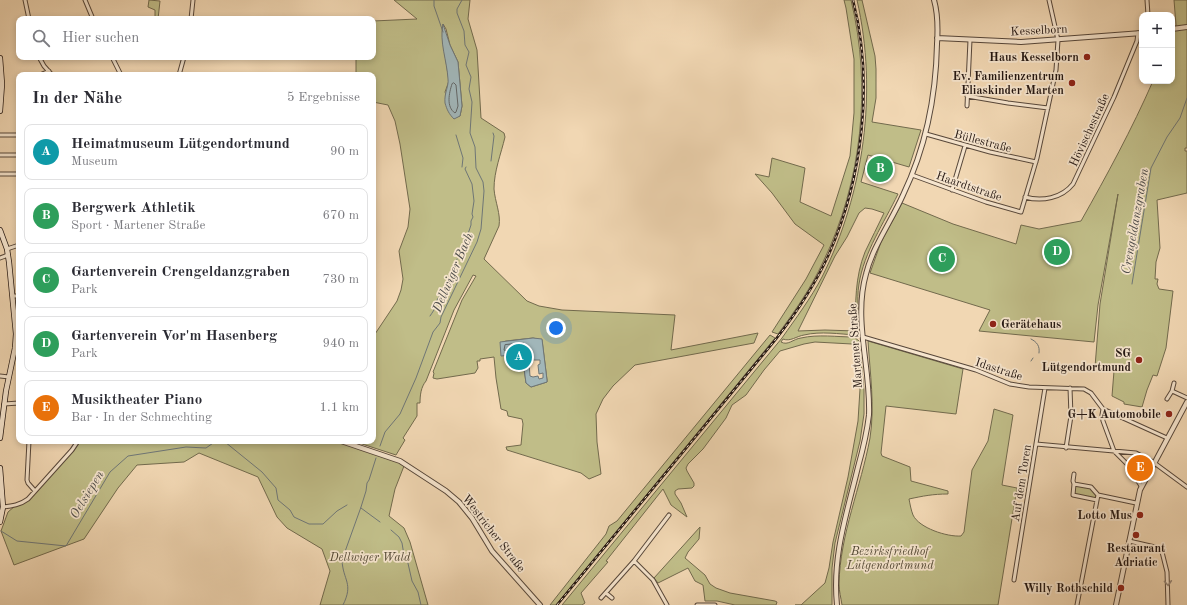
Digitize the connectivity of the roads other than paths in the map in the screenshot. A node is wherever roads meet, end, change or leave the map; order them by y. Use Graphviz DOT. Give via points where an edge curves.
graph roads {
  1 [pos="25,0"];
  2 [pos="85,0"];
  3 [pos="193,0"];
  4 [pos="934,0"];
  5 [pos="1049,0"];
  6 [pos="1147,0"];
  7 [pos="1148,12"];
  8 [pos="28,16"];
  9 [pos="92,16"];
  10 [pos="191,16"];
  11 [pos="1187,27"];
  12 [pos="1175,29"];
  13 [pos="1139,33"];
  14 [pos="1139,36"];
  15 [pos="937,38"];
  16 [pos="970,40"];
  17 [pos="1058,40"];
  18 [pos="0,58"];
  19 [pos="41,60"];
  20 [pos="114,60"];
  21 [pos="183,60"];
  22 [pos="49,71"];
  23 [pos="120,72"];
  24 [pos="181,72"];
  25 [pos="967,96"];
  26 [pos="967,106"];
  27 [pos="1048,108"];
  28 [pos="0,111"];
  29 [pos="926,134"];
  30 [pos="0,135"];
  31 [pos="16,135"];
  32 [pos="965,146"];
  33 [pos="0,155"];
  34 [pos="16,155"];
  35 [pos="1036,162"];
  36 [pos="0,174"];
  37 [pos="16,174"];
  38 [pos="912,175"];
  39 [pos="952,190"];
  40 [pos="1025,197"];
  41 [pos="0,230"];
  42 [pos="16,246"];
  43 [pos="7,249"];
  44 [pos="8,255"];
  45 [pos="0,258"];
  46 [pos="13,296"];
  47 [pos="863,337"];
  48 [pos="0,376"];
  49 [pos="8,377"];
  50 [pos="1174,383"];
  51 [pos="1045,388"];
  52 [pos="1070,388"];
  53 [pos="1172,391"];
  54 [pos="1167,398"];
  55 [pos="1187,398"];
  56 [pos="1187,402"];
  57 [pos="16,403"];
  58 [pos="4,404"];
  59 [pos="1103,409"];
  60 [pos="0,438"];
  61 [pos="1167,438"];
  62 [pos="29,444"];
  63 [pos="76,444"];
  64 [pos="350,444"];
  65 [pos="1036,444"];
  66 [pos="1066,448"];
  67 [pos="1114,451"];
  68 [pos="1126,452"];
  69 [pos="1124,460"];
  70 [pos="1154,462"];
  71 [pos="0,468"];
  72 [pos="1074,474"];
  73 [pos="1074,484"];
  74 [pos="1141,486"];
  75 [pos="1187,487"];
  76 [pos="35,491"];
  77 [pos="1098,495"];
  78 [pos="1097,500"];
  79 [pos="1136,502"];
  80 [pos="3,507"];
  81 [pos="669,515"];
  82 [pos="0,522"];
  83 [pos="1129,541"];
  84 [pos="634,561"];
  85 [pos="1014,580"];
  86 [pos="606,593"];
  87 [pos="601,598"];
  88 [pos="612,598"];
  89 [pos="540,605"];
  90 [pos="667,605"];
  91 [pos="697,605"];
  92 [pos="715,605"];
  93 [pos="837,605"];
  94 [pos="1077,605"];
  95 [pos="1116,605"];
  96 [pos="1168,605"];
  1 -- 8 [label="street"];
  2 -- 9 [label="street"];
  3 -- 10 [label="street"];
  4 -- 15 [label="street, Martener Straße" via="937,10"];
  5 -- 17 [label="street"];
  6 -- 7 [label="street"];
  11 -- 12 [label="street"];
  13 -- 17 [label="street, Kesselborn"];
  14 -- 40 [label="street, Hövischestraße" via="1117,91 1073,184 1056,197"];
  15 -- 16 [label="street, Kesselborn"];
  15 -- 29 [label="street, Martener Straße" via="935,88"];
  16 -- 17 [label="street, Kesselborn"];
  16 -- 25 [label="street"];
  17 -- 27 [label="street" via="1056,70"];
  18 -- 28 [label="main road"];
  19 -- 22 [label="street"];
  20 -- 23 [label="street"];
  21 -- 24 [label="street"];
  25 -- 26 [label="street"];
  25 -- 27 [label="street"];
  27 -- 35 [label="street"];
  29 -- 32 [label="street, Büllestraße"];
  29 -- 38 [label="street, Martener Straße"];
  30 -- 31 [label="street"];
  32 -- 35 [label="street, Büllestraße"];
  32 -- 39 [label="street"];
  33 -- 34 [label="street"];
  35 -- 40 [label="street"];
  36 -- 37 [label="street"];
  38 -- 39 [label="street, Haardtstraße"];
  38 -- 47 [label="street, Martener Straße" via="872,256 866,274 861,303"];
  39 -- 40 [label="street, Haardtstraße" via="1021,212"];
  41 -- 43 [label="main road"];
  42 -- 43 [label="street"];
  43 -- 44 [label="main road"];
  44 -- 45 [label="street"];
  44 -- 46 [label="main road"];
  46 -- 49 [label="main road" via="16,339"];
  47 -- 51 [label="street, Idastraße" via="976,370 1010,384"];
  47 -- 93 [label="street, Martener Straße" via="869,401 867,427 837,556"];
  48 -- 49 [label="street"];
  49 -- 58 [label="main road"];
  50 -- 53 [label="street"];
  51 -- 52 [label="street, Idastraße"];
  51 -- 65 [label="street, Auf dem Toren"];
  52 -- 59 [label="street, Idastraße" via="1089,391"];
  52 -- 66 [label="street" via="1071,416"];
  53 -- 54 [label="street"];
  53 -- 55 [label="street"];
  56 -- 61 [label="street"];
  57 -- 58 [label="street"];
  58 -- 60 [label="main road"];
  59 -- 61 [label="street, Idastraße"];
  59 -- 67 [label="street" via="1103,421"];
  61 -- 70 [label="street"];
  62 -- 76 [label="street" via="27,480"];
  63 -- 76 [label="street"];
  64 -- 89 [label="street, Westricher Straße" via="408,465 459,502 492,551"];
  65 -- 66 [label="street"];
  65 -- 85 [label="street, Auf dem Toren"];
  66 -- 67 [label="street"];
  67 -- 68 [label="street"];
  67 -- 69 [label="street"];
  68 -- 69 [label="street" via="1122,456"];
  68 -- 70 [label="street" via="1139,454"];
  69 -- 74 [label="street"];
  70 -- 74 [label="street"];
  70 -- 75 [label="street"];
  71 -- 80 [label="main road"];
  72 -- 73 [label="street"];
  73 -- 77 [label="street" via="1091,487"];
  73 -- 78 [label="street" via="1073,495"];
  74 -- 79 [label="street"];
  76 -- 80 [label="street" via="15,506"];
  77 -- 78 [label="street"];
  77 -- 79 [label="street"];
  78 -- 94 [label="street"];
  79 -- 83 [label="street"];
  80 -- 82 [label="main road"];
  81 -- 84 [label="street"];
  83 -- 95 [label="street"];
  83 -- 96 [label="street, one-way" via="1152,546 1162,552 1167,572"];
  84 -- 86 [label="street"];
  84 -- 90 [label="street" via="653,580"];
  86 -- 87 [label="street"];
  86 -- 88 [label="street"];
  91 -- 92 [label="street"];
}
